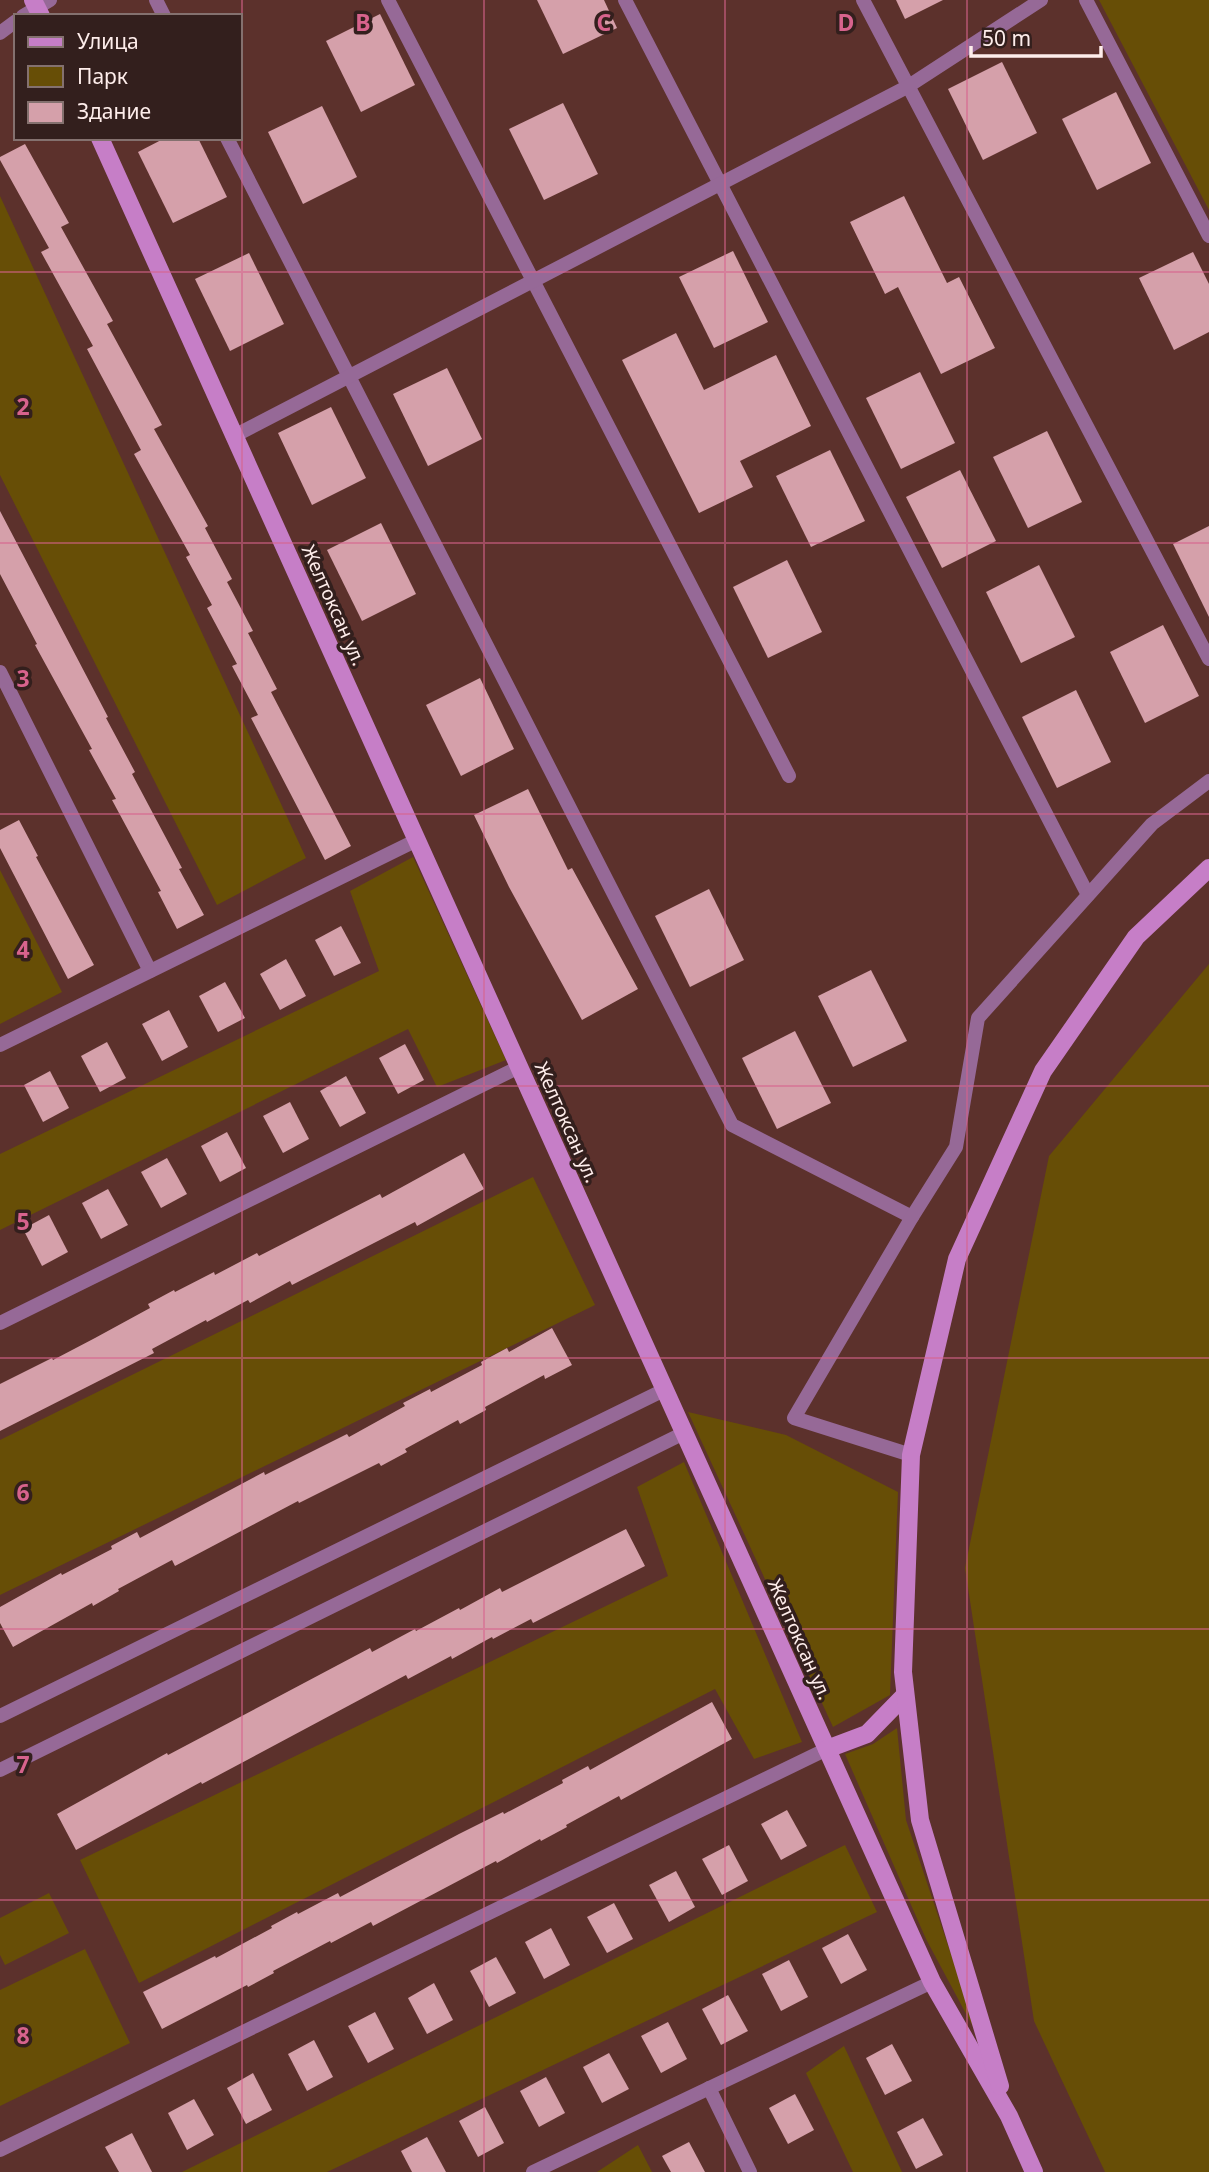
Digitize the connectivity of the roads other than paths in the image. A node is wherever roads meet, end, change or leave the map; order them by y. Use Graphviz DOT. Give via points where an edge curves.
graph roads {
  1 [pos="388,0"];
  2 [pos="625,0"];
  3 [pos="863,0"];
  4 [pos="1041,0"];
  5 [pos="1086,0"];
  6 [pos="907,87"];
  7 [pos="101,140"];
  8 [pos="228,140"];
  9 [pos="720,184"];
  10 [pos="1209,236"];
  11 [pos="533,281"];
  12 [pos="349,376"];
  13 [pos="234,436"];
  14 [pos="1209,659"];
  15 [pos="0,672"];
  16 [pos="789,776"];
  17 [pos="1209,781"];
  18 [pos="416,840"];
  19 [pos="1209,868"];
  20 [pos="1088,895"];
  21 [pos="150,971"];
  22 [pos="0,1045"];
  23 [pos="519,1067"];
  24 [pos="912,1217"];
  25 [pos="0,1323"];
  26 [pos="664,1390"];
  27 [pos="684,1433"];
  28 [pos="911,1455"];
  29 [pos="905,1695"];
  30 [pos="0,1716"];
  31 [pos="827,1749"];
  32 [pos="0,1770"];
  33 [pos="932,1982"];
  34 [pos="709,2088"];
  35 [pos="1009,2116"];
  36 [pos="0,2150"];
  37 [pos="533,2172"];
  38 [pos="750,2172"];
  39 [pos="1034,2172"];
  1 -- 11 [label="street"];
  2 -- 9 [label="street"];
  3 -- 6 [label="street"];
  4 -- 6 [label="street"];
  5 -- 10 [label="street"];
  6 -- 9 [label="street"];
  6 -- 14 [label="street"];
  7 -- 13 [label="street, Желтоксан ул."];
  8 -- 12 [label="street"];
  9 -- 11 [label="street"];
  9 -- 20 [label="street"];
  11 -- 12 [label="street"];
  11 -- 16 [label="street"];
  12 -- 13 [label="street"];
  12 -- 24 [label="street" via="732,1125"];
  13 -- 18 [label="street, Желтоксан ул."];
  15 -- 21 [label="street"];
  17 -- 20 [label="street" via="1152,824"];
  18 -- 21 [label="street"];
  18 -- 23 [label="street, Желтоксан ул."];
  19 -- 28 [label="street" via="1136,937 1043,1071 957,1259"];
  20 -- 24 [label="street" via="978,1018 956,1147"];
  21 -- 22 [label="street"];
  23 -- 25 [label="street"];
  23 -- 26 [label="street, Желтоксан ул."];
  24 -- 28 [label="street" via="794,1418"];
  26 -- 27 [label="street, Желтоксан ул."];
  26 -- 30 [label="street"];
  27 -- 31 [label="street, Желтоксан ул."];
  27 -- 32 [label="street"];
  28 -- 29 [label="street"];
  29 -- 31 [label="street" via="867,1734"];
  29 -- 35 [label="street" via="920,1819"];
  31 -- 33 [label="street, Желтоксан ул."];
  31 -- 36 [label="street"];
  33 -- 34 [label="street"];
  33 -- 35 [label="street, Желтоксан ул."];
  34 -- 37 [label="street"];
  34 -- 38 [label="street"];
  35 -- 39 [label="street"];
}
